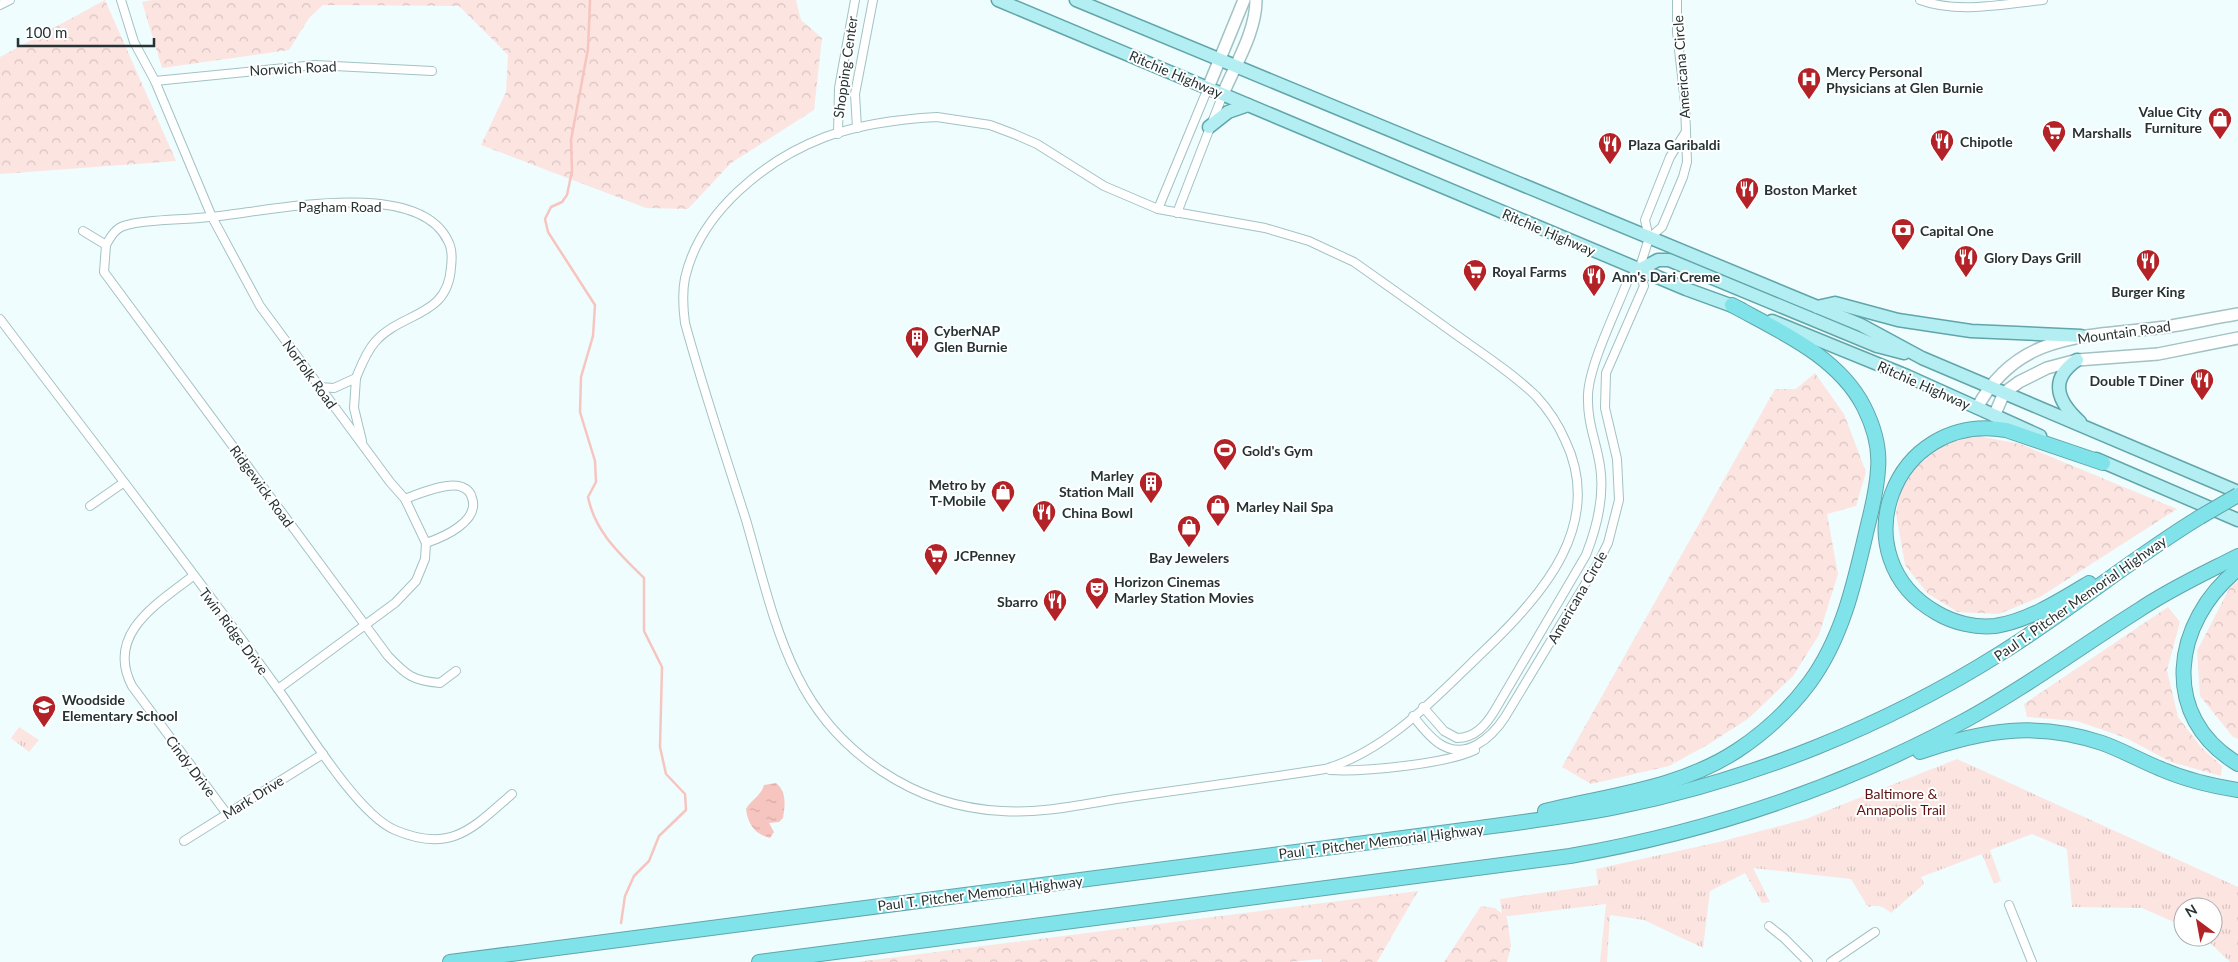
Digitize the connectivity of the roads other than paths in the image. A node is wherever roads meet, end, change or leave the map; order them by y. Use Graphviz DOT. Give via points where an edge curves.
graph roads {
  1 [pos="10,0"];
  2 [pos="121,0"];
  3 [pos="855,0"];
  4 [pos="872,0"];
  5 [pos="998,0"];
  6 [pos="1076,0"];
  7 [pos="1244,0"];
  8 [pos="1256,0"];
  9 [pos="1677,0"];
  10 [pos="1920,0"];
  11 [pos="2043,0"];
  12 [pos="0,5"];
  13 [pos="1220,60"];
  14 [pos="1235,66"];
  15 [pos="432,71"];
  16 [pos="155,81"];
  17 [pos="1208,88"];
  18 [pos="1223,94"];
  19 [pos="1248,105"];
  20 [pos="1210,127"];
  21 [pos="857,128"];
  22 [pos="1685,133"];
  23 [pos="838,134"];
  24 [pos="1158,209"];
  25 [pos="1177,213"];
  26 [pos="212,217"];
  27 [pos="83,231"];
  28 [pos="1650,238"];
  29 [pos="106,245"];
  30 [pos="1639,270"];
  31 [pos="1732,306"];
  32 [pos="1816,307"];
  33 [pos="2238,314"];
  34 [pos="0,319"];
  35 [pos="2081,336"];
  36 [pos="2238,338"];
  37 [pos="1922,358"];
  38 [pos="2077,360"];
  39 [pos="356,378"];
  40 [pos="1988,386"];
  41 [pos="319,388"];
  42 [pos="2004,394"];
  43 [pos="1976,408"];
  44 [pos="1994,416"];
  45 [pos="2087,429"];
  46 [pos="363,445"];
  47 [pos="2103,463"];
  48 [pos="123,483"];
  49 [pos="2238,494"];
  50 [pos="405,498"];
  51 [pos="90,506"];
  52 [pos="2238,520"];
  53 [pos="426,543"];
  54 [pos="2156,544"];
  55 [pos="2238,556"];
  56 [pos="2238,569"];
  57 [pos="193,576"];
  58 [pos="365,626"];
  59 [pos="456,671"];
  60 [pos="278,689"];
  61 [pos="1423,707"];
  62 [pos="1413,716"];
  63 [pos="1490,737"];
  64 [pos="323,754"];
  65 [pos="1878,764"];
  66 [pos="2238,764"];
  67 [pos="1325,769"];
  68 [pos="2238,790"];
  69 [pos="512,794"];
  70 [pos="227,814"];
  71 [pos="1464,830"];
  72 [pos="184,841"];
  73 [pos="2009,905"];
  74 [pos="1769,926"];
  75 [pos="1875,932"];
  76 [pos="450,962"];
  77 [pos="759,962"];
  78 [pos="1808,962"];
  79 [pos="1831,962"];
  80 [pos="2032,962"];
  1 -- 12 [label="street"];
  2 -- 16 [label="street, Norfolk Road" via="134,42"];
  3 -- 23 [label="street, Shopping Center" via="840,88"];
  4 -- 21 [label="street, Shopping Center" via="855,94"];
  5 -- 17 [label="main road, Ritchie Highway"];
  6 -- 13 [label="main road, Ritchie Highway"];
  7 -- 13 [label="main road"];
  8 -- 14 [label="main road" via="1256,14"];
  9 -- 22 [label="street, Americana Circle" via="1676,26 1685,103"];
  10 -- 11 [label="street" via="1972,6"];
  13 -- 14 [label="main road, Ritchie Highway"];
  13 -- 17 [label="main road"];
  14 -- 18 [label="main road"];
  14 -- 28 [label="main road, Ritchie Highway"];
  15 -- 16 [label="street, Norwich Road" via="315,65"];
  16 -- 26 [label="street, Norfolk Road"];
  17 -- 18 [label="main road, Ritchie Highway"];
  17 -- 24 [label="street"];
  18 -- 19 [label="main road, Ritchie Highway"];
  18 -- 20 [label="street"];
  19 -- 20 [label="main road" via="1228,112"];
  19 -- 30 [label="main road, Ritchie Highway"];
  20 -- 25 [label="street"];
  21 -- 23 [label="street"];
  21 -- 24 [label="street" via="937,117 990,125 1037,144 1104,186"];
  22 -- 28 [label="street, Americana Circle" via="1670,157 1645,220"];
  22 -- 28 [label="street, Americana Circle" via="1687,162 1684,177 1662,227"];
  23 -- 67 [label="street" via="804,146 740,190 707,227 692,256 685,278 683,301 690,342 784,643 810,700 826,721 875,768 895,780 939,800 984,810 1022,812 1051,809"];
  24 -- 25 [label="street"];
  25 -- 61 [label="street" via="1274,230 1331,249 1354,262 1521,383 1550,413 1561,430 1575,464 1579,490 1576,518 1563,554 1539,594 1522,614"];
  26 -- 29 [label="street" via="126,225 112,234"];
  26 -- 39 [label="street, Pagham Road" via="323,204 369,203 409,208 440,228 450,243 452,259 450,279 443,296 426,311 375,341"];
  26 -- 41 [label="street, Norfolk Road" via="260,306"];
  27 -- 29 [label="street"];
  28 -- 30 [label="street, Americana Circle"];
  28 -- 32 [label="main road, Ritchie Highway"];
  29 -- 58 [label="street, Ridgewick Road" via="104,272"];
  30 -- 31 [label="main road, Ritchie Highway"];
  30 -- 37 [label="main road" via="1658,260 1669,260 1877,346"];
  30 -- 61 [label="street, Americana Circle" via="1628,280 1592,372 1588,392 1590,430 1602,484 1599,518 1586,555 1482,728 1474,734 1457,738 1444,731"];
  30 -- 63 [label="street, Americana Circle" via="1644,286 1606,373 1604,391 1604,408 1619,480 1616,519 1600,561"];
  31 -- 43 [label="main road, Ritchie Highway" via="1907,376"];
  31 -- 71 [label="highway" via="1834,367 1863,406 1877,446 1876,491 1844,617 1829,650 1810,682 1787,710 1736,751 1708,766 1637,790"];
  32 -- 35 [label="main road" via="1836,303 1898,320 1971,331"];
  32 -- 37 [label="main road, Ritchie Highway" via="1861,325"];
  33 -- 35 [label="main road, Mountain Road" via="2167,327"];
  34 -- 48 [label="street, Twin Ridge Drive"];
  35 -- 40 [label="main road, Mountain Road" via="2029,354"];
  36 -- 38 [label="main road, Mountain Road" via="2158,354"];
  37 -- 40 [label="main road, Ritchie Highway"];
  38 -- 42 [label="main road, Mountain Road" via="2037,372"];
  38 -- 45 [label="main road" via="2059,382 2059,394 2067,410"];
  39 -- 41 [label="street" via="334,388"];
  39 -- 46 [label="street, Pagham Road" via="354,408"];
  40 -- 42 [label="main road, Ritchie Highway"];
  40 -- 43 [label="main road, Mountain Road"];
  41 -- 46 [label="street, Norfolk Road"];
  42 -- 44 [label="main road"];
  42 -- 45 [label="main road, Ritchie Highway"];
  43 -- 44 [label="main road, Ritchie Highway"];
  44 -- 47 [label="main road, Ritchie Highway"];
  45 -- 49 [label="main road, Ritchie Highway"];
  46 -- 50 [label="street, Norfolk Road"];
  47 -- 52 [label="main road, Ritchie Highway"];
  47 -- 54 [label="highway" via="1989,427 1961,431 1937,440 1908,464 1890,495 1886,533 1895,568 1905,585 1930,609 1960,623 1994,626 2031,614"];
  48 -- 51 [label="street"];
  48 -- 57 [label="street, Twin Ridge Drive"];
  49 -- 54 [label="highway, Paul T. Pitcher Memorial Highway, bridge"];
  50 -- 53 [label="street, Norfolk Road"];
  50 -- 53 [label="street" via="448,486 461,486 471,493 472,512 464,522 441,538"];
  53 -- 58 [label="street" via="425,559 416,581 395,603"];
  54 -- 71 [label="highway, Paul T. Pitcher Memorial Highway" via="2001,654 1893,713 1814,748 1743,774 1617,807"];
  55 -- 65 [label="highway" via="2139,609 1965,721"];
  56 -- 66 [label="highway" via="2211,595 2199,616 2190,634 2183,677 2185,698 2201,731 2211,745"];
  57 -- 60 [label="street, Twin Ridge Drive"];
  57 -- 70 [label="street, Cindy Drive" via="146,613 130,635 123,656 132,686"];
  58 -- 59 [label="street, Ridgewick Road" via="406,675 422,682 440,683"];
  58 -- 60 [label="street"];
  60 -- 64 [label="street, Twin Ridge Drive"];
  61 -- 62 [label="street"];
  62 -- 63 [label="street, Americana Circle" via="1439,744 1448,748 1467,749"];
  62 -- 67 [label="street" via="1371,750 1344,764"];
  63 -- 67 [label="street" via="1475,750 1450,758 1353,772"];
  64 -- 69 [label="street, Twin Ridge Drive" via="370,812 394,830 419,838 446,839 469,831"];
  64 -- 70 [label="street, Mark Drive"];
  65 -- 68 [label="highway" via="1985,733 2042,730 2102,743 2191,781"];
  65 -- 77 [label="highway" via="1758,811 1605,850"];
  70 -- 72 [label="street, Mark Drive"];
  71 -- 76 [label="highway, Paul T. Pitcher Memorial Highway"];
  73 -- 80 [label="street"];
  74 -- 78 [label="street"];
  75 -- 79 [label="street"];
}
